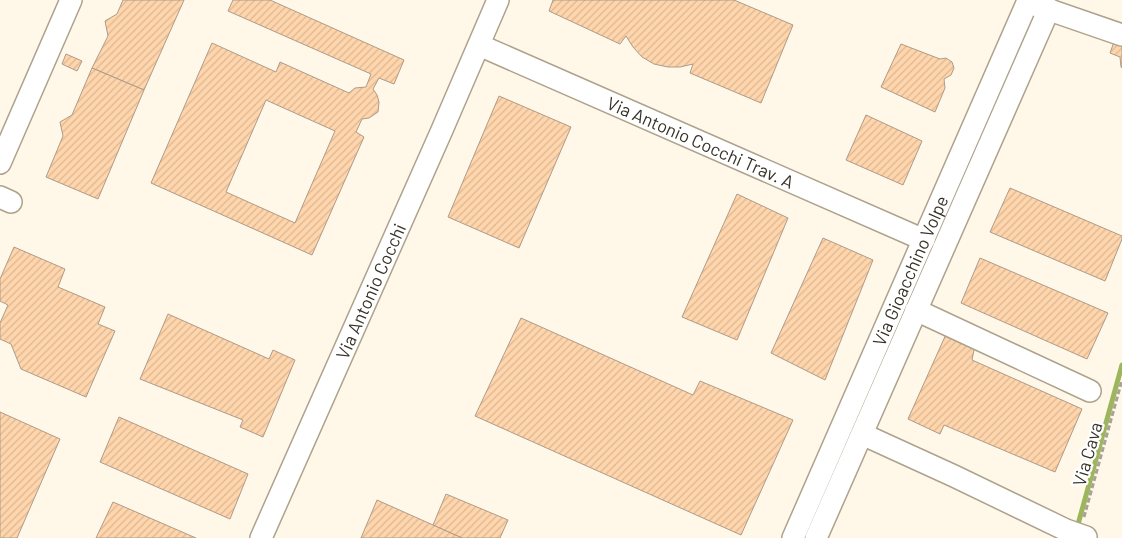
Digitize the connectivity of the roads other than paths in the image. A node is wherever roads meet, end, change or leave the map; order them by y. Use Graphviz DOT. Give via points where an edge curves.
graph roads {
  1 [pos="71,0"];
  2 [pos="498,0"];
  3 [pos="1023,1"];
  4 [pos="1049,10"];
  5 [pos="1122,35"];
  6 [pos="479,45"];
  7 [pos="0,163"];
  8 [pos="924,240"];
  9 [pos="916,310"];
  10 [pos="1090,392"];
  11 [pos="862,434"];
  12 [pos="1077,534"];
  13 [pos="260,538"];
  14 [pos="793,538"];
  15 [pos="816,538"];
  1 -- 7 [label="street"];
  2 -- 6 [label="street, Via Antonio Cocchi"];
  3 -- 4 [label="street"];
  3 -- 8 [label="street, Via Gioacchino Volpe"];
  4 -- 5 [label="street"];
  4 -- 9 [label="street, Via Gioacchino Volpe"];
  6 -- 8 [label="street, Via Antonio Cocchi Trav. A"];
  6 -- 13 [label="street, Via Antonio Cocchi"];
  8 -- 14 [label="street, Via Gioacchino Volpe"];
  9 -- 10 [label="street"];
  9 -- 11 [label="street, Via Gioacchino Volpe"];
  11 -- 12 [label="street"];
  11 -- 15 [label="street, Via Gioacchino Volpe"];
}
